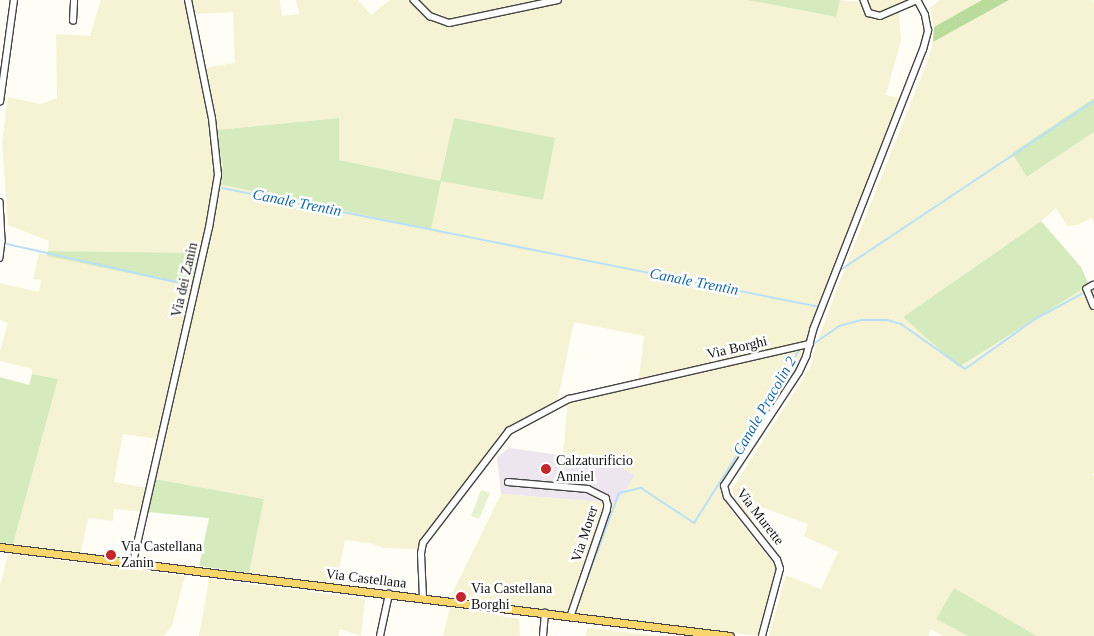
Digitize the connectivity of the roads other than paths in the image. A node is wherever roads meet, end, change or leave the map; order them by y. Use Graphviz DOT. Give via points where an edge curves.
graph roads {
  1 [pos="14,0"];
  2 [pos="74,0"];
  3 [pos="188,0"];
  4 [pos="414,0"];
  5 [pos="558,0"];
  6 [pos="864,0"];
  7 [pos="917,0"];
  8 [pos="73,21"];
  9 [pos="0,102"];
  10 [pos="0,202"];
  11 [pos="0,258"];
  12 [pos="1094,284"];
  13 [pos="1094,306"];
  14 [pos="810,344"];
  15 [pos="508,482"];
  16 [pos="0,546"];
  17 [pos="133,562"];
  18 [pos="389,594"];
  19 [pos="423,598"];
  20 [pos="545,613"];
  21 [pos="572,616"];
  22 [pos="380,636"];
  23 [pos="543,636"];
  24 [pos="730,636"];
  25 [pos="762,636"];
  1 -- 9 [label="street"];
  2 -- 8 [label="street"];
  3 -- 17 [label="street, Via dei Zanin" via="212,119 218,174 205,248"];
  4 -- 5 [label="street" via="430,16 449,23"];
  6 -- 7 [label="street" via="869,13 880,16"];
  7 -- 14 [label="street" via="925,15 928,31 923,50"];
  10 -- 11 [label="street"];
  12 -- 13 [label="street" via="1087,289"];
  14 -- 19 [label="street, Via Borghi" via="569,399 509,431 423,543"];
  14 -- 25 [label="street, Via Murette" via="800,372 724,486 727,497 777,560 780,569"];
  15 -- 21 [label="street, Via Morer" via="588,489 606,498 607,511"];
  16 -- 17 [label="main road, Via Castellana"];
  17 -- 18 [label="main road, Via Castellana"];
  18 -- 19 [label="main road, Via Castellana"];
  18 -- 22 [label="street"];
  19 -- 20 [label="main road, Via Castellana"];
  20 -- 21 [label="main road, Via Castellana"];
  20 -- 23 [label="street"];
  21 -- 24 [label="main road, Via Castellana"];
}
